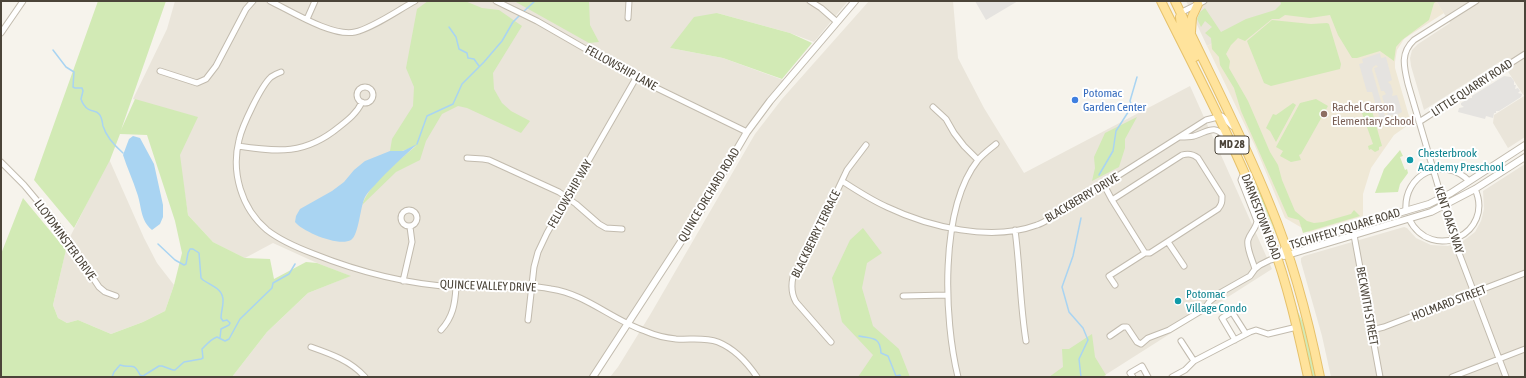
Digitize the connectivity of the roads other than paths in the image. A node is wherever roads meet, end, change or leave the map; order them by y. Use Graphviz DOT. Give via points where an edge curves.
graph roads {
  1 [pos="22,1"];
  2 [pos="253,1"];
  3 [pos="270,1"];
  4 [pos="315,1"];
  5 [pos="415,1"];
  6 [pos="496,1"];
  7 [pos="629,1"];
  8 [pos="810,1"];
  9 [pos="855,1"];
  10 [pos="858,1"];
  11 [pos="1161,1"];
  12 [pos="1169,1"];
  13 [pos="1175,1"];
  14 [pos="1476,1"];
  15 [pos="1201,3"];
  16 [pos="1180,13"];
  17 [pos="628,18"];
  18 [pos="307,19"];
  19 [pos="837,22"];
  20 [pos="1,33"];
  21 [pos="1191,35"];
  22 [pos="1525,54"];
  23 [pos="160,71"];
  24 [pos="281,72"];
  25 [pos="636,78"];
  26 [pos="1201,82"];
  27 [pos="362,102"];
  28 [pos="933,107"];
  29 [pos="1218,116"];
  30 [pos="1419,122"];
  31 [pos="747,132"];
  32 [pos="1179,137"];
  33 [pos="1241,138"];
  34 [pos="996,144"];
  35 [pos="1231,144"];
  36 [pos="866,145"];
  37 [pos="1525,145"];
  38 [pos="238,146"];
  39 [pos="1525,157"];
  40 [pos="467,158"];
  41 [pos="978,160"];
  42 [pos="1,163"];
  43 [pos="1433,170"];
  44 [pos="1244,173"];
  45 [pos="1469,180"];
  46 [pos="842,181"];
  47 [pos="1104,185"];
  48 [pos="1475,188"];
  49 [pos="568,198"];
  50 [pos="1441,198"];
  51 [pos="1112,200"];
  52 [pos="1444,206"];
  53 [pos="1406,211"];
  54 [pos="1409,219"];
  55 [pos="410,227"];
  56 [pos="622,229"];
  57 [pos="952,229"];
  58 [pos="1015,230"];
  59 [pos="1354,235"];
  60 [pos="1454,240"];
  61 [pos="1168,242"];
  62 [pos="1286,246"];
  63 [pos="1145,253"];
  64 [pos="1288,255"];
  65 [pos="1278,258"];
  66 [pos="1184,266"];
  67 [pos="1255,269"];
  68 [pos="1525,273"];
  69 [pos="403,281"];
  70 [pos="1115,285"];
  71 [pos="532,286"];
  72 [pos="456,287"];
  73 [pos="1474,293"];
  74 [pos="947,295"];
  75 [pos="116,296"];
  76 [pos="903,296"];
  77 [pos="528,320"];
  78 [pos="628,324"];
  79 [pos="1296,327"];
  80 [pos="441,330"];
  81 [pos="1372,330"];
  82 [pos="1246,334"];
  83 [pos="1110,336"];
  84 [pos="1235,340"];
  85 [pos="1026,341"];
  86 [pos="1181,341"];
  87 [pos="831,342"];
  88 [pos="311,347"];
  89 [pos="1525,349"];
  90 [pos="1499,359"];
  91 [pos="1194,361"];
  92 [pos="365,377"];
  93 [pos="593,377"];
  94 [pos="757,377"];
  95 [pos="958,377"];
  96 [pos="1132,377"];
  97 [pos="1148,377"];
  98 [pos="1172,377"];
  99 [pos="1308,377"];
  100 [pos="1320,377"];
  101 [pos="1380,377"];
  102 [pos="1452,377"];
  103 [pos="1506,377"];
  1 -- 20 [label="street"];
  2 -- 23 [label="street" via="206,79 197,83"];
  3 -- 18 [label="street"];
  4 -- 18 [label="street"];
  5 -- 18 [label="street" via="369,27 354,32 340,33"];
  6 -- 25 [label="street, FELLOWSHIP LANE" via="526,15"];
  7 -- 17 [label="street"];
  8 -- 19 [label="street"];
  9 -- 19 [label="street, QUINCE ORCHARD ROAD"];
  10 -- 19 [label="street, QUINCE ORCHARD ROAD"];
  11 -- 26 [label="main road, DARNESTOWN ROAD / MD 28"];
  12 -- 16 [label="main road"];
  13 -- 16 [label="main road, DARNESTOWN ROAD / MD 28"];
  14 -- 30 [label="street, KENT OAKS WAY" via="1414,40 1406,48 1403,55 1404,68"];
  15 -- 16 [label="street"];
  15 -- 21 [label="main road" via="1192,17"];
  16 -- 21 [label="main road, DARNESTOWN ROAD / MD 28"];
  16 -- 26 [label="main road" via="1181,27 1200,68"];
  19 -- 31 [label="street, QUINCE ORCHARD ROAD" via="782,86"];
  21 -- 33 [label="main road, DARNESTOWN ROAD / MD 28"];
  22 -- 30 [label="street, LITTLE QUARRY ROAD"];
  24 -- 38 [label="street, QUINCE VALLEY DRIVE" via="272,76 265,84 245,121"];
  25 -- 31 [label="street, FELLOWSHIP LANE"];
  25 -- 49 [label="street, FELLOWSHIP WAY"];
  26 -- 29 [label="main road, DARNESTOWN ROAD / MD 28"];
  27 -- 38 [label="street" via="353,116 330,135 312,144 280,151"];
  28 -- 41 [label="street"];
  29 -- 32 [label="street, BLACKBERRY DRIVE" via="1206,120"];
  29 -- 33 [label="street" via="1224,117"];
  29 -- 35 [label="main road, DARNESTOWN ROAD / MD 28"];
  30 -- 43 [label="street, KENT OAKS WAY"];
  31 -- 78 [label="street, QUINCE ORCHARD ROAD" via="699,214"];
  32 -- 35 [label="street, BLACKBERRY DRIVE" via="1193,136 1214,129 1222,133"];
  32 -- 47 [label="street, BLACKBERRY DRIVE"];
  33 -- 62 [label="main road, DARNESTOWN ROAD / MD 28"];
  34 -- 41 [label="street"];
  35 -- 44 [label="main road, DARNESTOWN ROAD / MD 28"];
  36 -- 46 [label="street, BLACKBERRY TERRACE"];
  37 -- 45 [label="street, TSCHIFFELY SQUARE ROAD"];
  38 -- 69 [label="street, QUINCE VALLEY DRIVE" via="236,169 242,194 258,222 283,241 339,264"];
  39 -- 48 [label="street, TSCHIFFELY SQUARE ROAD"];
  40 -- 49 [label="street" via="489,160"];
  41 -- 57 [label="street" via="959,195"];
  42 -- 75 [label="street, LLOYDMINSTER DRIVE" via="60,228 99,287"];
  43 -- 45 [label="street" via="1451,170"];
  43 -- 50 [label="street, KENT OAKS WAY"];
  43 -- 53 [label="street" via="1422,175 1411,186 1406,200"];
  44 -- 65 [label="main road, DARNESTOWN ROAD / MD 28"];
  44 -- 67 [label="street" via="1241,180 1257,221 1248,240"];
  45 -- 50 [label="street, TSCHIFFELY SQUARE ROAD"];
  46 -- 57 [label="street, BLACKBERRY DRIVE" via="904,215"];
  46 -- 87 [label="street, BLACKBERRY TERRACE" via="793,277 792,284 796,302"];
  47 -- 51 [label="street"];
  47 -- 58 [label="street, BLACKBERRY DRIVE" via="1037,225"];
  48 -- 52 [label="street, TSCHIFFELY SQUARE ROAD"];
  48 -- 60 [label="street" via="1479,205 1475,221 1465,234"];
  49 -- 56 [label="street" via="599,224 606,228"];
  49 -- 71 [label="street, FELLOWSHIP WAY" via="538,252"];
  50 -- 52 [label="street, KENT OAKS WAY"];
  50 -- 53 [label="street, TSCHIFFELY SQUARE ROAD"];
  51 -- 61 [label="street" via="1182,155 1193,154 1222,196 1222,204"];
  51 -- 63 [label="street"];
  52 -- 54 [label="street, TSCHIFFELY SQUARE ROAD"];
  52 -- 60 [label="street, KENT OAKS WAY"];
  53 -- 62 [label="street, TSCHIFFELY SQUARE ROAD"];
  54 -- 59 [label="street, TSCHIFFELY SQUARE ROAD"];
  54 -- 60 [label="street" via="1426,238 1442,242"];
  55 -- 69 [label="street" via="412,242"];
  57 -- 58 [label="street, BLACKBERRY DRIVE" via="983,232"];
  57 -- 74 [label="street"];
  58 -- 85 [label="street"];
  59 -- 64 [label="street, TSCHIFFELY SQUARE ROAD"];
  59 -- 81 [label="street, BECKWITH STREET"];
  60 -- 73 [label="street, KENT OAKS WAY"];
  61 -- 63 [label="street" via="1150,253"];
  61 -- 66 [label="street"];
  62 -- 64 [label="main road, DARNESTOWN ROAD / MD 28"];
  62 -- 65 [label="street, TSCHIFFELY SQUARE ROAD"];
  63 -- 70 [label="street" via="1109,276"];
  64 -- 65 [label="street, TSCHIFFELY SQUARE ROAD"];
  64 -- 100 [label="main road, DARNESTOWN ROAD / MD 28"];
  65 -- 67 [label="street"];
  65 -- 79 [label="main road, DARNESTOWN ROAD / MD 28"];
  67 -- 83 [label="street" via="1250,276 1220,293 1204,309 1141,344 1126,327"];
  68 -- 73 [label="street, HOLMARD STREET"];
  69 -- 72 [label="street, QUINCE VALLEY DRIVE"];
  71 -- 72 [label="street, QUINCE VALLEY DRIVE"];
  71 -- 77 [label="street, FELLOWSHIP WAY"];
  71 -- 78 [label="street, QUINCE VALLEY DRIVE" via="570,293"];
  72 -- 80 [label="street" via="454,306 448,322"];
  73 -- 81 [label="street, HOLMARD STREET"];
  73 -- 90 [label="street, KENT OAKS WAY"];
  74 -- 76 [label="street"];
  74 -- 95 [label="street" via="953,359"];
  78 -- 93 [label="street, QUINCE ORCHARD ROAD"];
  78 -- 94 [label="street, QUINCE VALLEY DRIVE" via="674,339 705,339 717,342 741,357"];
  79 -- 82 [label="street" via="1268,334 1256,330"];
  79 -- 99 [label="main road, DARNESTOWN ROAD / MD 28"];
  81 -- 101 [label="street, BECKWITH STREET"];
  82 -- 84 [label="street"];
  82 -- 84 [label="street" via="1232,312 1222,318"];
  84 -- 91 [label="street"];
  86 -- 91 [label="street"];
  88 -- 92 [label="street" via="351,364"];
  89 -- 90 [label="street"];
  90 -- 102 [label="street"];
  90 -- 103 [label="street, KENT OAKS WAY"];
  91 -- 98 [label="street"];
  96 -- 97 [label="street" via="1130,373 1142,366"];
}
